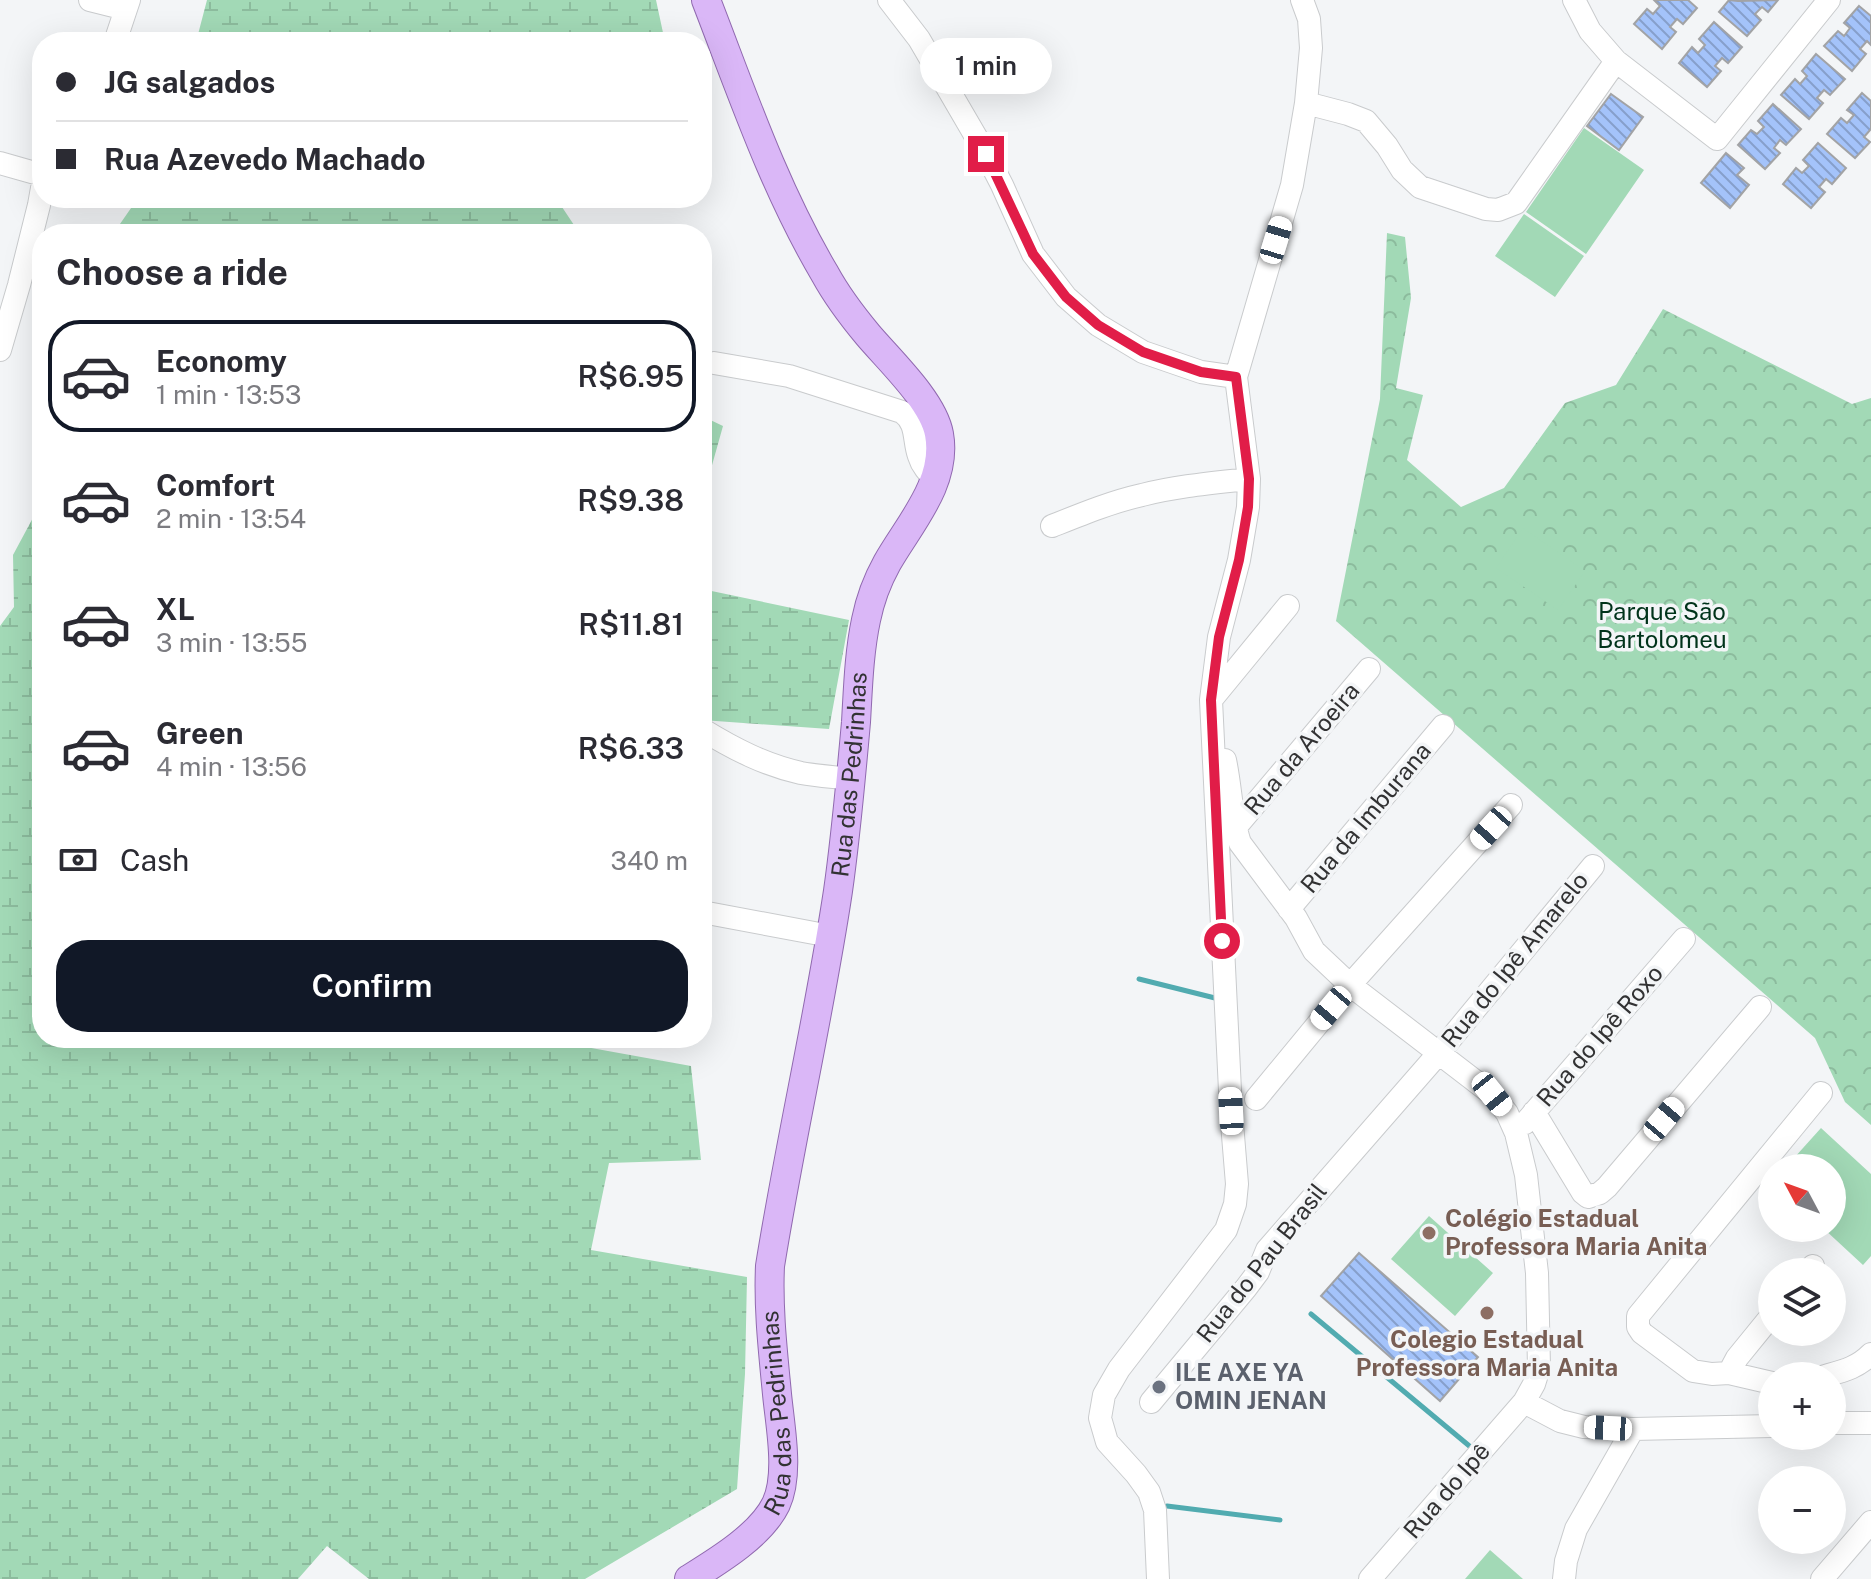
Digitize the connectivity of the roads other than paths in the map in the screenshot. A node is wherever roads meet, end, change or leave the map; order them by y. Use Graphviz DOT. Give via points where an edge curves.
graph roads {
  1 [pos="90,0"];
  2 [pos="706,0"];
  3 [pos="889,0"];
  4 [pos="1302,0"];
  5 [pos="1574,0"];
  6 [pos="1829,0"];
  7 [pos="128,4"];
  8 [pos="118,32"];
  9 [pos="1616,61"];
  10 [pos="1306,103"];
  11 [pos="0,163"];
  12 [pos="32,172"];
  13 [pos="35,208"];
  14 [pos="9,284"];
  15 [pos="0,350"];
  16 [pos="714,363"];
  17 [pos="1236,377"];
  18 [pos="935,479"];
  19 [pos="1249,479"];
  20 [pos="1052,526"];
  21 [pos="1288,606"];
  22 [pos="1369,669"];
  23 [pos="1211,700"];
  24 [pos="1443,726"];
  25 [pos="1212,730"];
  26 [pos="712,735"];
  27 [pos="851,779"];
  28 [pos="1511,805"];
  29 [pos="1235,828"];
  30 [pos="1593,866"];
  31 [pos="1289,909"];
  32 [pos="712,914"];
  33 [pos="830,936"];
  34 [pos="1684,939"];
  35 [pos="1350,985"];
  36 [pos="1760,1007"];
  37 [pos="1438,1054"];
  38 [pos="1821,1093"];
  39 [pos="1256,1099"];
  40 [pos="1534,1112"];
  41 [pos="1516,1133"];
  42 [pos="1758,1332"];
  43 [pos="1871,1354"];
  44 [pos="1846,1371"];
  45 [pos="1729,1373"];
  46 [pos="1758,1380"];
  47 [pos="1151,1402"];
  48 [pos="1524,1402"];
  49 [pos="1758,1422"];
  50 [pos="1846,1423"];
  51 [pos="1871,1423"];
  52 [pos="1633,1429"];
  53 [pos="1871,1522"];
  54 [pos="689,1579"];
  55 [pos="1158,1579"];
  56 [pos="1370,1579"];
  57 [pos="1564,1579"];
  58 [pos="1822,1579"];
  1 -- 7 [label="street"];
  2 -- 18 [label="main road, Rua das Pedrinhas" via="796,222 843,302 934,419 940,445"];
  3 -- 17 [label="street" via="919,39 986,154 1033,254 1066,297 1098,325 1143,352 1201,372"];
  4 -- 10 [label="street" via="1311,48"];
  5 -- 9 [label="street" via="1590,31"];
  6 -- 9 [label="street" via="1717,139"];
  7 -- 8 [label="street"];
  9 -- 10 [label="street" via="1516,203 1498,210 1420,187 1366,121"];
  10 -- 17 [label="street" via="1292,185"];
  11 -- 12 [label="street"];
  13 -- 14 [label="street"];
  14 -- 15 [label="street"];
  16 -- 18 [label="street" via="789,376 902,412 915,429 923,466"];
  17 -- 19 [label="street"];
  18 -- 27 [label="main road, Rua das Pedrinhas" via="886,565 865,622"];
  19 -- 20 [label="street" via="1143,494"];
  19 -- 23 [label="street" via="1245,529 1219,637"];
  21 -- 23 [label="street"];
  22 -- 29 [label="street, Rua da Aroeira"];
  23 -- 25 [label="street"];
  24 -- 31 [label="street, Rua da Imburana"];
  25 -- 29 [label="street" via="1225,757"];
  25 -- 55 [label="street" via="1235,1204 1226,1230 1119,1369 1104,1395 1100,1418 1107,1442 1149,1492 1155,1510"];
  26 -- 27 [label="street" via="773,765"];
  27 -- 33 [label="main road, Rua das Pedrinhas"];
  28 -- 35 [label="street"];
  29 -- 31 [label="street, Rua do Ipê" via="1240,843"];
  30 -- 37 [label="street, Rua do Ipê Amarelo"];
  31 -- 35 [label="street, Rua do Ipê" via="1314,951"];
  32 -- 33 [label="street"];
  33 -- 54 [label="main road, Rua das Pedrinhas" via="770,1266 783,1463 778,1501 753,1534"];
  34 -- 40 [label="street, Rua do Ipê Roxo"];
  35 -- 37 [label="street, Rua do Ipê"];
  35 -- 39 [label="street"];
  36 -- 40 [label="street" via="1607,1187 1593,1196 1583,1193"];
  37 -- 41 [label="street, Rua do Ipê" via="1492,1094"];
  37 -- 47 [label="street, Rua do Pau Brasil" via="1267,1250 1258,1272"];
  38 -- 45 [label="street" via="1638,1316 1642,1333 1693,1371"];
  40 -- 41 [label="street, Rua do Ipê Roxo"];
  41 -- 48 [label="street, Rua do Ipê" via="1537,1273 1539,1368"];
  42 -- 45 [label="street"];
  43 -- 44 [label="street"];
  45 -- 46 [label="street"];
  48 -- 52 [label="street" via="1584,1427"];
  48 -- 56 [label="street, Rua do Ipê"];
  49 -- 52 [label="street"];
  50 -- 51 [label="street"];
  52 -- 57 [label="street" via="1576,1529"];
  53 -- 58 [label="street"];
}
